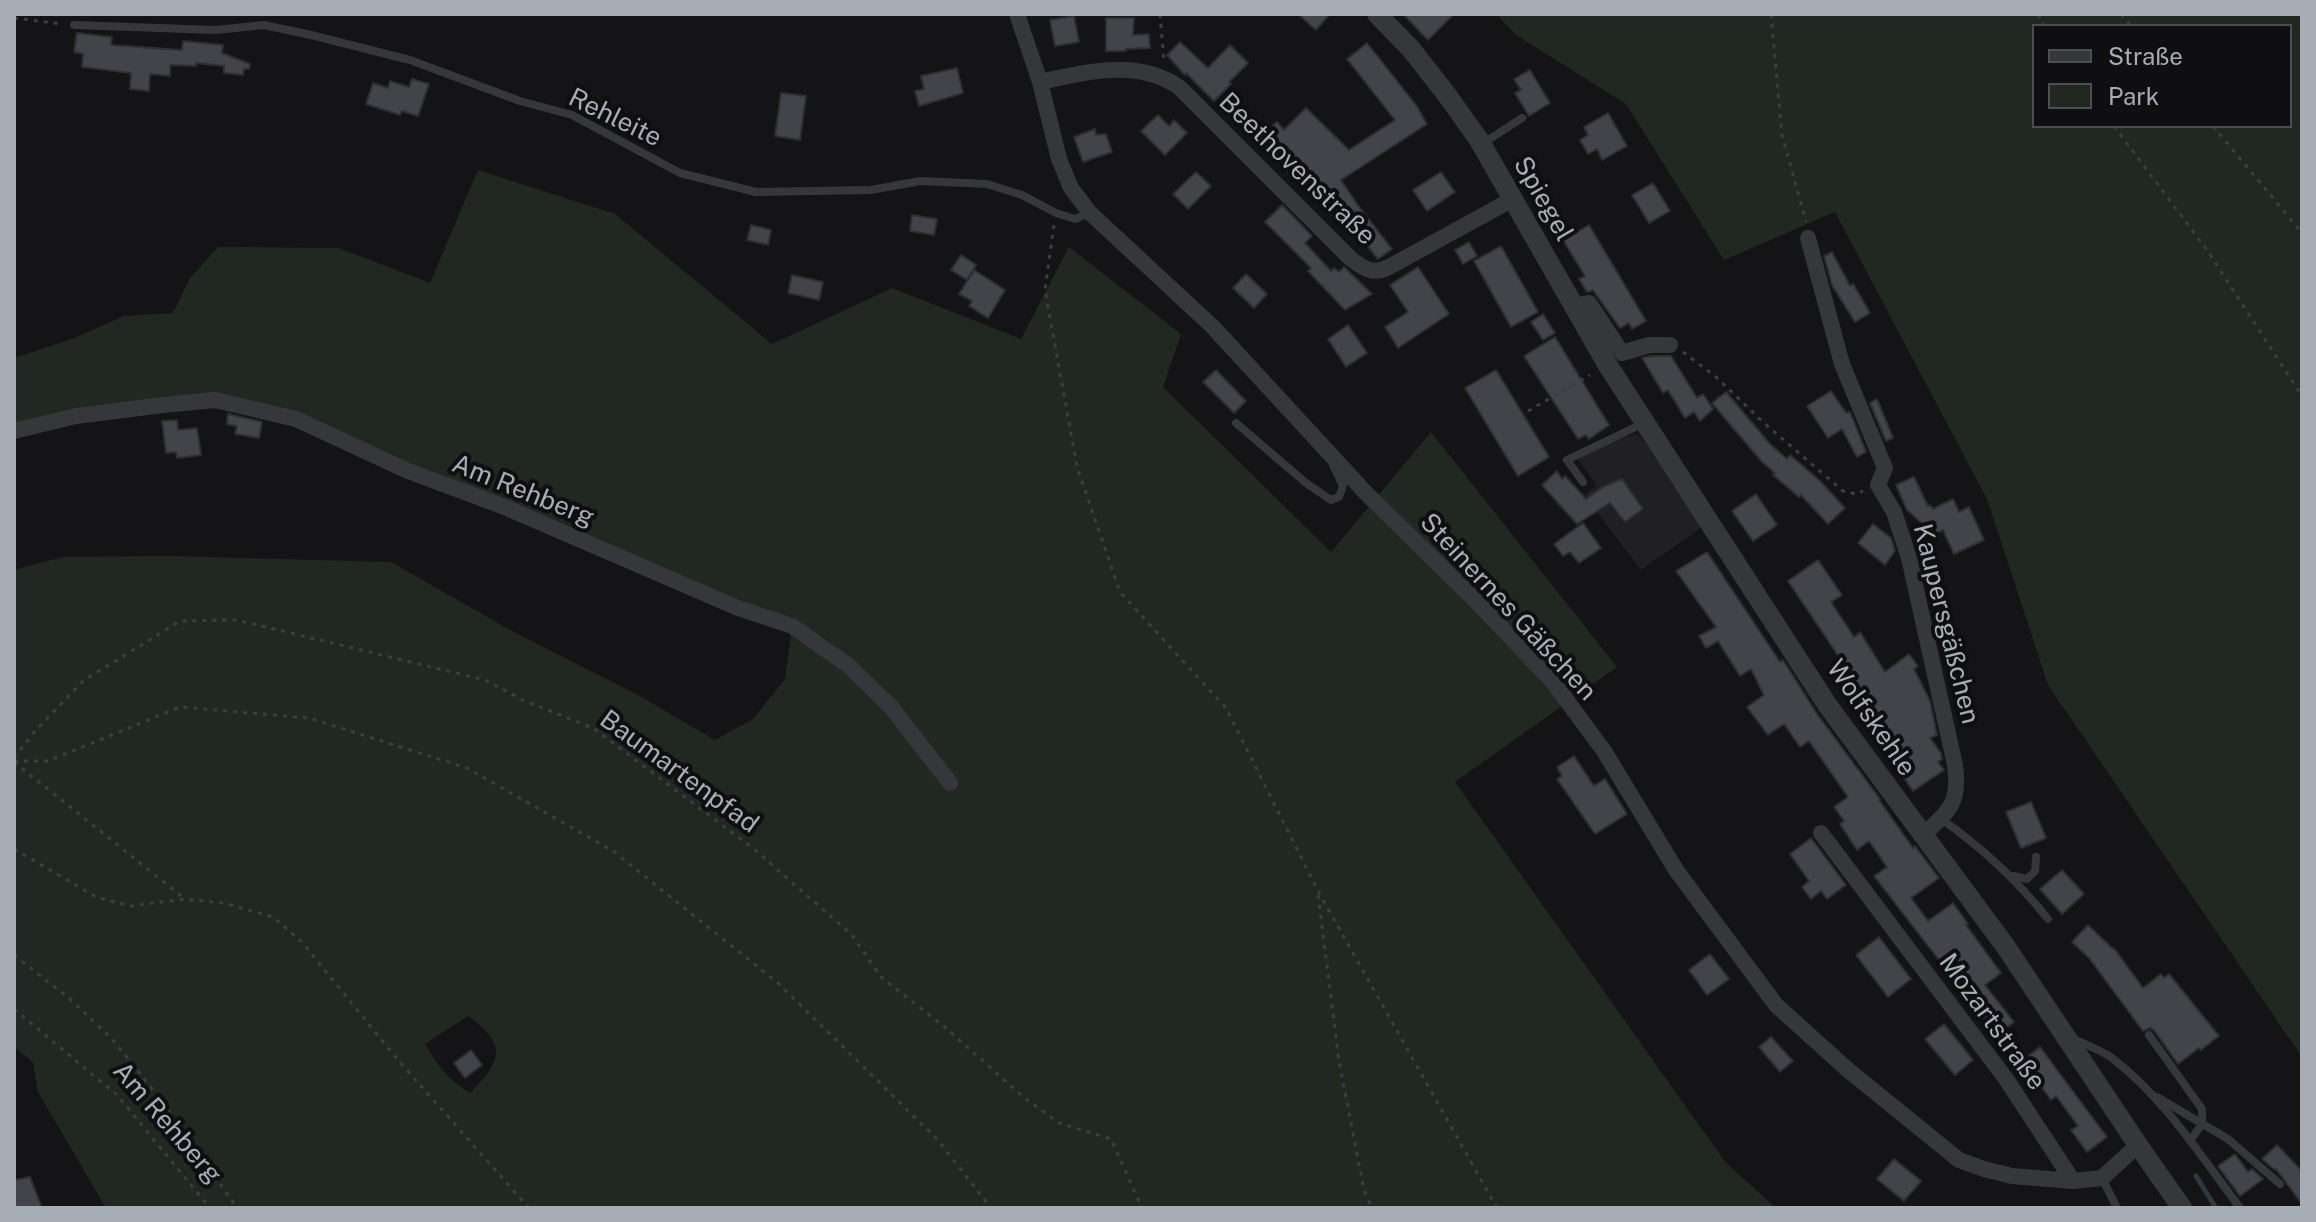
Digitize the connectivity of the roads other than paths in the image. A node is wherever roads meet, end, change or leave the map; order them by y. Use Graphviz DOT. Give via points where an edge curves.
graph roads {
  1 [pos="1017,14"];
  2 [pos="1377,14"];
  3 [pos="74,25"];
  4 [pos="1040,82"];
  5 [pos="1522,118"];
  6 [pos="1481,144"];
  7 [pos="1513,199"];
  8 [pos="1090,213"];
  9 [pos="1808,238"];
  10 [pos="1574,306"];
  11 [pos="1670,345"];
  12 [pos="1236,423"];
  13 [pos="1645,423"];
  14 [pos="14,431"];
  15 [pos="1329,453"];
  16 [pos="1583,482"];
  17 [pos="950,783"];
  18 [pos="1941,819"];
  19 [pos="1821,833"];
  20 [pos="1923,835"];
  21 [pos="2036,857"];
  22 [pos="2006,872"];
  23 [pos="2048,919"];
  24 [pos="2066,1035"];
  25 [pos="2149,1035"];
  26 [pos="2149,1092"];
  27 [pos="2202,1124"];
  28 [pos="2190,1141"];
  29 [pos="2138,1145"];
  30 [pos="2102,1178"];
  31 [pos="2073,1181"];
  32 [pos="2280,1184"];
  33 [pos="2117,1208"];
  34 [pos="2182,1208"];
  35 [pos="2240,1208"];
  1 -- 4 [label="street, Steinernes Gäßchen"];
  2 -- 6 [label="street, Spiegel" via="1411,49"];
  3 -- 8 [label="lane, Rehleite" via="215,30 264,25 311,35 410,60 572,115 680,173 756,192 870,190 921,181 987,184 1075,219"];
  4 -- 7 [label="street, Beethovenstraße" via="1100,69 1165,77 1351,259 1370,271 1389,267"];
  4 -- 8 [label="street, Steinernes Gäßchen" via="1059,159 1071,188"];
  5 -- 6 [label="lane"];
  6 -- 7 [label="street, Spiegel"];
  7 -- 10 [label="street, Spiegel"];
  8 -- 15 [label="street, Steinernes Gäßchen" via="1212,326"];
  9 -- 18 [label="street, Kaupersgäßchen" via="1842,364 1885,468 1878,485 1894,512 1909,558 1955,765 1955,797"];
  10 -- 11 [label="street" via="1589,303 1622,353"];
  10 -- 13 [label="street, Spiegel"];
  12 -- 15 [label="lane" via="1331,500 1339,497 1343,486"];
  13 -- 16 [label="lane" via="1567,460"];
  13 -- 20 [label="street, Wolfskehle" via="1828,706"];
  14 -- 17 [label="street, Am Rehberg" via="76,416 215,400 296,419 408,471 792,626 849,666 891,707"];
  15 -- 31 [label="street, Steinernes Gäßchen" via="1553,682 1604,751 1676,870 1776,1005 1959,1160 2012,1176"];
  18 -- 20 [label="street, Kaupersgäßchen"];
  18 -- 22 [label="lane"];
  19 -- 31 [label="street, Mozartstraße" via="2006,1079"];
  20 -- 24 [label="street, Wolfskehle"];
  21 -- 22 [label="lane" via="2035,871 2027,879"];
  22 -- 23 [label="lane"];
  24 -- 26 [label="lane, Wolfskehle" via="2110,1057"];
  24 -- 29 [label="street, Wolfskehle"];
  25 -- 27 [label="lane" via="2202,1109"];
  26 -- 27 [label="lane, Wolfskehle"];
  26 -- 28 [label="lane, Wolfskehle"];
  27 -- 28 [label="lane"];
  27 -- 32 [label="lane, Wolfskehle"];
  28 -- 35 [label="lane, Wolfskehle"];
  29 -- 30 [label="street"];
  29 -- 34 [label="street, Wolfskehle"];
  30 -- 31 [label="street"];
  30 -- 33 [label="lane"];
}
